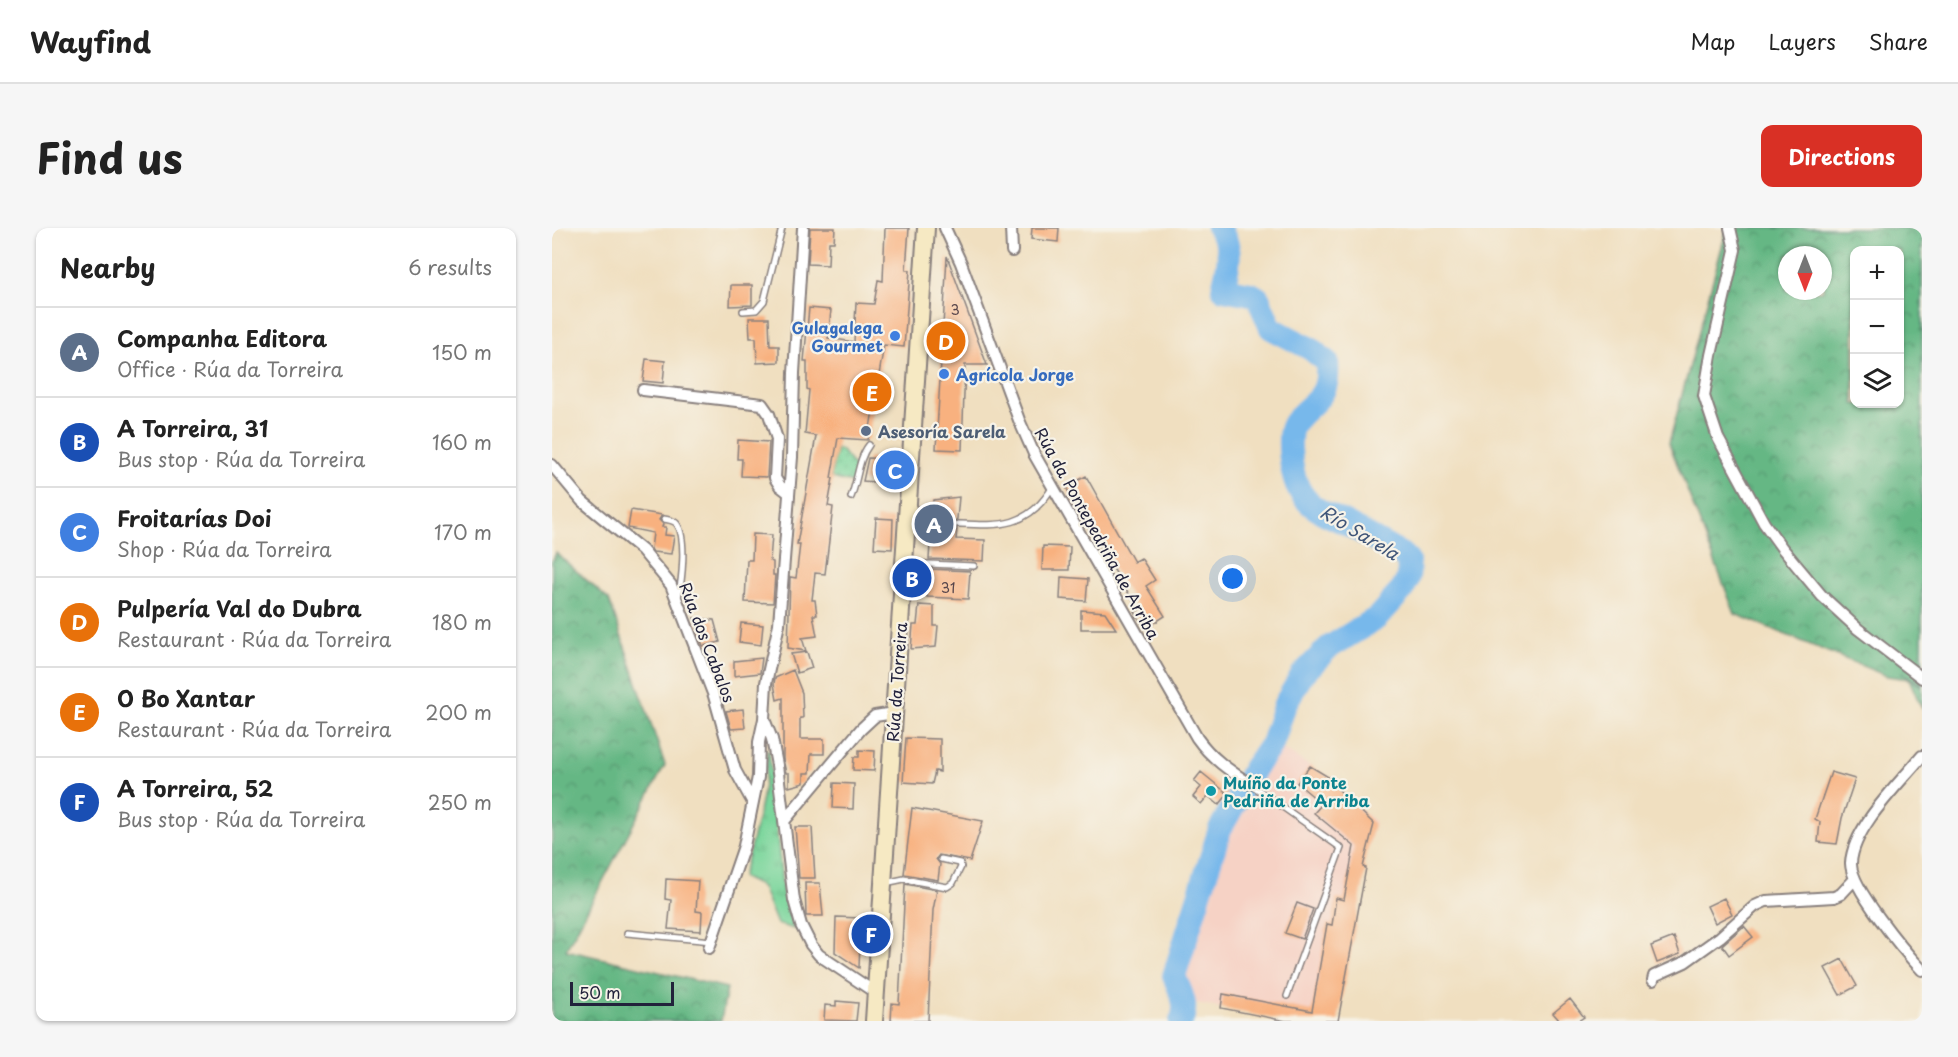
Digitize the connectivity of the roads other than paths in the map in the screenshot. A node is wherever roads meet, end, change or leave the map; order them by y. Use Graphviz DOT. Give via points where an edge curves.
graph roads {
  1 [pos="782,228"];
  2 [pos="803,228"];
  3 [pos="926,228"];
  4 [pos="945,228"];
  5 [pos="1011,228"];
  6 [pos="1730,228"];
  7 [pos="1012,251"];
  8 [pos="743,311"];
  9 [pos="643,390"];
  10 [pos="869,444"];
  11 [pos="552,465"];
  12 [pos="1052,488"];
  13 [pos="789,493"];
  14 [pos="851,497"];
  15 [pos="664,519"];
  16 [pos="958,524"];
  17 [pos="904,563"];
  18 [pos="974,566"];
  19 [pos="677,598"];
  20 [pos="1922,678"];
  21 [pos="894,713"];
  22 [pos="764,719"];
  23 [pos="1922,756"];
  24 [pos="1250,784"];
  25 [pos="752,801"];
  26 [pos="785,820"];
  27 [pos="941,859"];
  28 [pos="1854,880"];
  29 [pos="883,884"];
  30 [pos="627,933"];
  31 [pos="710,945"];
  32 [pos="1922,970"];
  33 [pos="1653,980"];
  34 [pos="876,993"];
  35 [pos="1287,996"];
  36 [pos="874,1021"];
  1 -- 8 [label="lane" via="764,301 756,310"];
  2 -- 13 [label="street"];
  3 -- 17 [label="main road, Rúa da Torreira"];
  4 -- 12 [label="street, Rúa da Pontepedriña de Arriba" via="1026,437"];
  5 -- 7 [label="street"];
  6 -- 20 [label="street" via="1735,250 1704,396 1718,438 1764,523 1822,596"];
  9 -- 13 [label="street" via="762,404 777,439 775,478"];
  10 -- 14 [label="lane"];
  11 -- 19 [label="street, Rúa dos Cabalos" via="582,501 642,550"];
  12 -- 16 [label="lane" via="1036,509 1019,520 996,525"];
  12 -- 24 [label="street, Rúa da Pontepedriña de Arriba" via="1205,749"];
  13 -- 22 [label="street" via="779,624 766,683"];
  15 -- 19 [label="lane" via="674,521 680,533 682,573"];
  17 -- 18 [label="lane"];
  17 -- 21 [label="main road, Rúa da Torreira"];
  19 -- 25 [label="street, Rúa dos Cabalos" via="714,696 735,770"];
  21 -- 26 [label="street" via="875,716 861,729"];
  21 -- 29 [label="main road, Rúa da Torreira"];
  22 -- 25 [label="street"];
  22 -- 26 [label="street" via="772,740"];
  23 -- 28 [label="street" via="1860,834 1851,865"];
  24 -- 35 [label="lane" via="1341,848"];
  25 -- 31 [label="street" via="736,874"];
  26 -- 34 [label="street" via="794,900 805,936 819,954"];
  27 -- 29 [label="lane" via="960,863 961,867 947,887 904,879"];
  28 -- 32 [label="street" via="1891,935"];
  28 -- 33 [label="street" via="1834,897 1766,901 1755,906 1720,937"];
  29 -- 34 [label="main road, Rúa da Torreira"];
  30 -- 31 [label="lane"];
  34 -- 36 [label="main road, Rúa da Torreira"];
}
